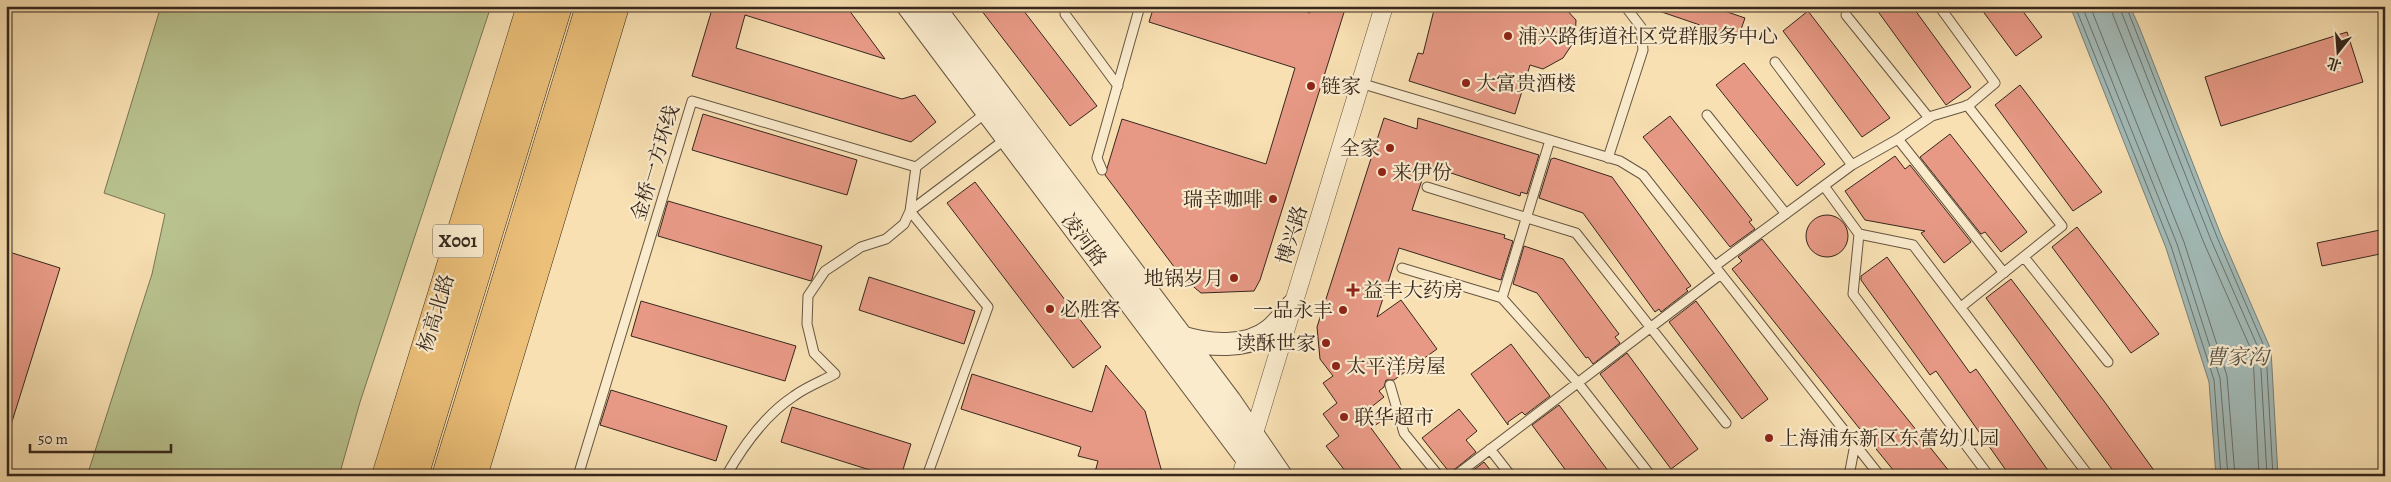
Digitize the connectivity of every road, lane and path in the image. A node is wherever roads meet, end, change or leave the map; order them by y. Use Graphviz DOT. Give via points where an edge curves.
graph roads {
  1 [pos="531,6"];
  2 [pos="558,6"];
  3 [pos="590,6"];
  4 [pos="615,6"];
  5 [pos="908,6"];
  6 [pos="933,6"];
  7 [pos="1140,6"];
  8 [pos="1384,6"];
  9 [pos="1625,6"];
  10 [pos="1938,6"];
  11 [pos="1065,14"];
  12 [pos="1846,15"];
  13 [pos="1775,62"];
  14 [pos="1360,83"];
  15 [pos="1118,86"];
  16 [pos="1967,105"];
  17 [pos="987,112"];
  18 [pos="1707,115"];
  19 [pos="1929,118"];
  20 [pos="1008,138"];
  21 [pos="1898,139"];
  22 [pos="1550,140"];
  23 [pos="1608,158"];
  24 [pos="1852,165"];
  25 [pos="916,167"];
  26 [pos="1102,170"];
  27 [pos="1824,186"];
  28 [pos="1427,187"];
  29 [pos="910,211"];
  30 [pos="1786,214"];
  31 [pos="1526,218"];
  32 [pos="1858,234"];
  33 [pos="2024,257"];
  34 [pos="1714,266"];
  35 [pos="1402,268"];
  36 [pos="2004,272"];
  37 [pos="1721,274"];
  38 [pos="1502,298"];
  39 [pos="1294,304"];
  40 [pos="1960,307"];
  41 [pos="1650,328"];
  42 [pos="1181,337"];
  43 [pos="2108,362"];
  44 [pos="1578,383"];
  45 [pos="1390,385"];
  46 [pos="1726,423"];
  47 [pos="1254,436"];
  48 [pos="1855,444"];
  49 [pos="1490,449"];
  50 [pos="1249,470"];
  51 [pos="386,476"];
  52 [pos="414,476"];
  53 [pos="446,476"];
  54 [pos="474,476"];
  55 [pos="578,476"];
  56 [pos="726,476"];
  57 [pos="927,476"];
  58 [pos="1281,476"];
  59 [pos="1439,476"];
  60 [pos="1455,476"];
  61 [pos="1511,476"];
  62 [pos="1651,476"];
  63 [pos="1849,476"];
  64 [pos="1880,476"];
  65 [pos="1990,476"];
  66 [pos="2089,476"];
  1 -- 51 [label="main road, 杨高北路 / X001"];
  2 -- 52 [label="main road, 杨高北路 / X001"];
  3 -- 53 [label="main road, X001"];
  4 -- 54 [label="main road"];
  5 -- 17 [label="street, 凌河路"];
  6 -- 42 [label="street, 凌河路"];
  7 -- 15 [label="lane"];
  8 -- 14 [label="street, 博兴路"];
  9 -- 23 [label="lane" via="1641,27 1642,50"];
  10 -- 16 [label="lane" via="1995,83"];
  11 -- 15 [label="lane"];
  12 -- 19 [label="lane"];
  13 -- 24 [label="lane"];
  14 -- 22 [label="lane"];
  14 -- 39 [label="street, 博兴路"];
  15 -- 26 [label="lane" via="1097,158"];
  16 -- 19 [label="lane"];
  16 -- 33 [label="lane" via="2062,226"];
  17 -- 20 [label="street, 凌河路"];
  17 -- 25 [label="lane"];
  18 -- 30 [label="lane"];
  19 -- 21 [label="lane"];
  20 -- 29 [label="lane"];
  20 -- 50 [label="street, 凌河路"];
  21 -- 24 [label="lane"];
  21 -- 36 [label="lane"];
  22 -- 23 [label="lane"];
  22 -- 31 [label="lane"];
  23 -- 34 [label="lane" via="1620,161 1643,175"];
  24 -- 27 [label="lane"];
  25 -- 29 [label="lane"];
  25 -- 55 [label="lane, 金桥一方环线" via="692,101"];
  27 -- 30 [label="lane"];
  27 -- 32 [label="lane"];
  28 -- 31 [label="lane"];
  29 -- 56 [label="lane" via="904,224 886,239 861,247 825,271 808,296 807,324 814,353 835,374 779,408 750,438"];
  29 -- 57 [label="lane" via="988,307"];
  30 -- 34 [label="lane"];
  31 -- 38 [label="lane"];
  31 -- 41 [label="lane" via="1576,233"];
  32 -- 40 [label="lane" via="1913,245"];
  32 -- 65 [label="lane" via="1853,294"];
  33 -- 36 [label="lane"];
  33 -- 43 [label="lane"];
  34 -- 37 [label="lane"];
  35 -- 38 [label="lane"];
  36 -- 40 [label="lane"];
  37 -- 41 [label="lane"];
  37 -- 48 [label="lane"];
  38 -- 44 [label="lane"];
  39 -- 42 [label="street" via="1270,330 1242,342 1202,344"];
  39 -- 47 [label="street, 博兴路"];
  40 -- 66 [label="lane"];
  41 -- 44 [label="lane"];
  41 -- 46 [label="lane"];
  42 -- 47 [label="street, 凌河路"];
  44 -- 49 [label="lane"];
  44 -- 62 [label="lane"];
  45 -- 59 [label="lane" via="1404,433"];
  47 -- 50 [label="street, 博兴路"];
  47 -- 58 [label="street, 凌河路"];
  48 -- 63 [label="lane"];
  48 -- 64 [label="lane"];
  49 -- 60 [label="lane"];
  49 -- 61 [label="lane"];
}
